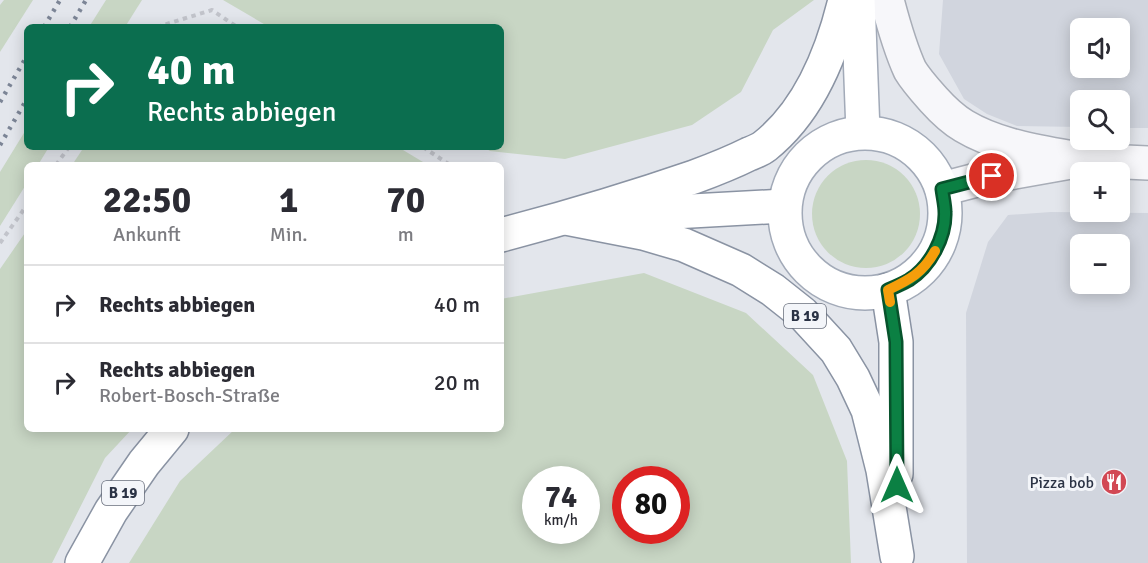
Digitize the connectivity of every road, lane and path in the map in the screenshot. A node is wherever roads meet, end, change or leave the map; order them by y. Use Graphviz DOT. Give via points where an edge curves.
graph roads {
  1 [pos="845,0"];
  2 [pos="858,0"];
  3 [pos="887,0"];
  4 [pos="167,24"];
  5 [pos="233,24"];
  6 [pos="863,132"];
  7 [pos="428,150"];
  8 [pos="1082,160"];
  9 [pos="446,162"];
  10 [pos="1148,163"];
  11 [pos="942,189"];
  12 [pos="784,206"];
  13 [pos="24,209"];
  14 [pos="566,218"];
  15 [pos="504,234"];
  16 [pos="0,243"];
  17 [pos="888,290"];
  18 [pos="170,432"];
  19 [pos="896,559"];
  20 [pos="82,563"];
  1 -- 14 [label="main road" via="810,93 790,122 764,147 714,170"];
  2 -- 6 [label="main road"];
  3 -- 8 [label="street" via="911,71 946,113 986,137"];
  4 -- 5 [label="path" via="212,10"];
  6 -- 11 [label="main road" via="897,138 912,147 935,173"];
  6 -- 12 [label="main road" via="825,142 809,154 788,187"];
  7 -- 9 [label="path"];
  8 -- 10 [label="street"];
  8 -- 11 [label="street"];
  11 -- 17 [label="main road" via="945,214 941,239 933,254 911,279"];
  12 -- 14 [label="main road"];
  12 -- 17 [label="main road" via="790,245 814,276 849,292"];
  13 -- 16 [label="path"];
  14 -- 15 [label="main road, B 19"];
  14 -- 19 [label="main road, B 19" via="684,245 732,265 802,313 836,350 868,410 883,470"];
  17 -- 19 [label="main road, B 19" via="896,342"];
  18 -- 20 [label="main road, B 19" via="111,511"];
}
